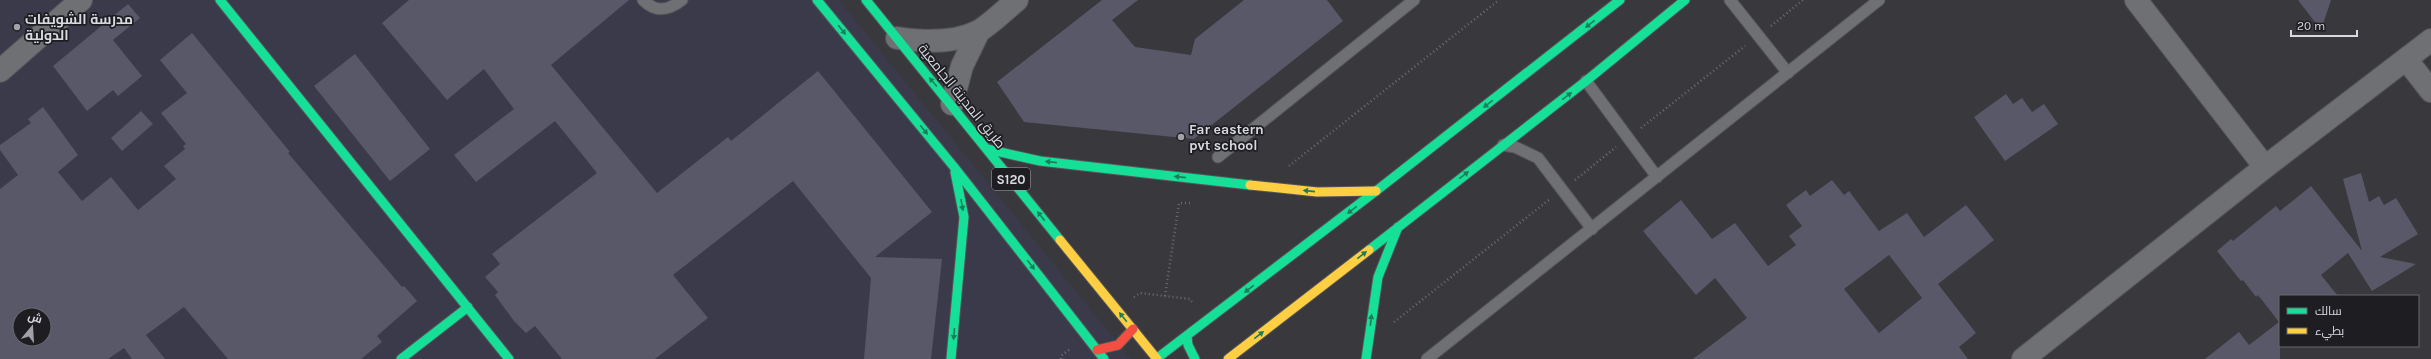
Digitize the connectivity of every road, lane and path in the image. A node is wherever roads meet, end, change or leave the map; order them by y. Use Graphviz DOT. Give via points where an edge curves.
graph roads {
  1 [pos="81,0"];
  2 [pos="220,0"];
  3 [pos="643,0"];
  4 [pos="682,0"];
  5 [pos="817,0"];
  6 [pos="866,0"];
  7 [pos="1017,0"];
  8 [pos="1414,0"];
  9 [pos="1499,0"];
  10 [pos="1620,0"];
  11 [pos="1685,0"];
  12 [pos="1730,0"];
  13 [pos="1803,0"];
  14 [pos="1879,0"];
  15 [pos="2136,0"];
  16 [pos="979,31"];
  17 [pos="1758,35"];
  18 [pos="897,38"];
  19 [pos="2431,40"];
  20 [pos="2406,59"];
  21 [pos="0,71"];
  22 [pos="1788,73"];
  23 [pos="1586,81"];
  24 [pos="2431,91"];
  25 [pos="952,104"];
  26 [pos="1628,138"];
  27 [pos="1502,145"];
  28 [pos="987,149"];
  29 [pos="1218,156"];
  30 [pos="954,167"];
  31 [pos="2265,167"];
  32 [pos="1192,178"];
  33 [pos="1657,178"];
  34 [pos="1263,186"];
  35 [pos="1563,189"];
  36 [pos="1376,191"];
  37 [pos="1398,227"];
  38 [pos="1592,229"];
  39 [pos="1165,296"];
  40 [pos="468,307"];
  41 [pos="1133,329"];
  42 [pos="1187,336"];
  43 [pos="1097,350"];
  44 [pos="1367,352"];
  45 [pos="401,359"];
  46 [pos="509,359"];
  47 [pos="951,359"];
  48 [pos="1104,359"];
  49 [pos="1157,359"];
  50 [pos="1195,359"];
  51 [pos="1228,359"];
  52 [pos="1378,359"];
  53 [pos="1427,359"];
  54 [pos="2023,359"];
  1 -- 21 [label="street"];
  2 -- 40 [label="main road"];
  3 -- 4 [label="lane" via="650,7 660,10 669,9"];
  5 -- 30 [label="main road, S120, one-way"];
  6 -- 18 [label="main road, طريق المدينة الجامعية / S120"];
  7 -- 16 [label="street"];
  8 -- 29 [label="lane"];
  9 -- 34 [label="path"];
  10 -- 36 [label="main road, one-way"];
  11 -- 23 [label="main road"];
  12 -- 17 [label="lane"];
  13 -- 17 [label="path"];
  14 -- 22 [label="lane"];
  15 -- 31 [label="street"];
  16 -- 18 [label="street" via="938,41"];
  16 -- 25 [label="street" via="962,66"];
  17 -- 22 [label="lane"];
  17 -- 26 [label="path"];
  25 -- 18 [label="main road, طريق المدينة الجامعية / S120, one-way"];
  19 -- 20 [label="street"];
  20 -- 24 [label="street"];
  20 -- 31 [label="street"];
  22 -- 33 [label="lane"];
  23 -- 26 [label="lane"];
  27 -- 23 [label="main road, one-way"];
  25 -- 28 [label="main road, طريق المدينة الجامعية / S120"];
  26 -- 33 [label="lane"];
  26 -- 35 [label="path"];
  27 -- 35 [label="lane" via="1514,147 1538,158"];
  37 -- 27 [label="main road, one-way"];
  32 -- 28 [label="main road, one-way" via="1040,161"];
  41 -- 28 [label="main road, طريق المدينة الجامعية / S120, one-way"];
  30 -- 43 [label="main road, S120, one-way"];
  30 -- 47 [label="main road, one-way" via="964,217"];
  31 -- 54 [label="street"];
  32 -- 34 [label="main road"];
  32 -- 39 [label="path" via="1190,203 1179,203"];
  33 -- 38 [label="lane"];
  36 -- 34 [label="main road, one-way" via="1335,193"];
  35 -- 38 [label="lane"];
  35 -- 44 [label="path"];
  36 -- 42 [label="main road, one-way"];
  44 -- 37 [label="main road, one-way" via="1378,277 1383,259"];
  51 -- 37 [label="main road, one-way"];
  38 -- 53 [label="lane"];
  40 -- 45 [label="main road"];
  40 -- 46 [label="main road"];
  41 -- 43 [label="main road" via="1121,344 1106,350"];
  41 -- 49 [label="main road, طريق المدينة الجامعية / S120"];
  42 -- 49 [label="main road"];
  42 -- 50 [label="main road" via="1188,345"];
  43 -- 48 [label="main road, S120"];
  44 -- 52 [label="lane"];
}
